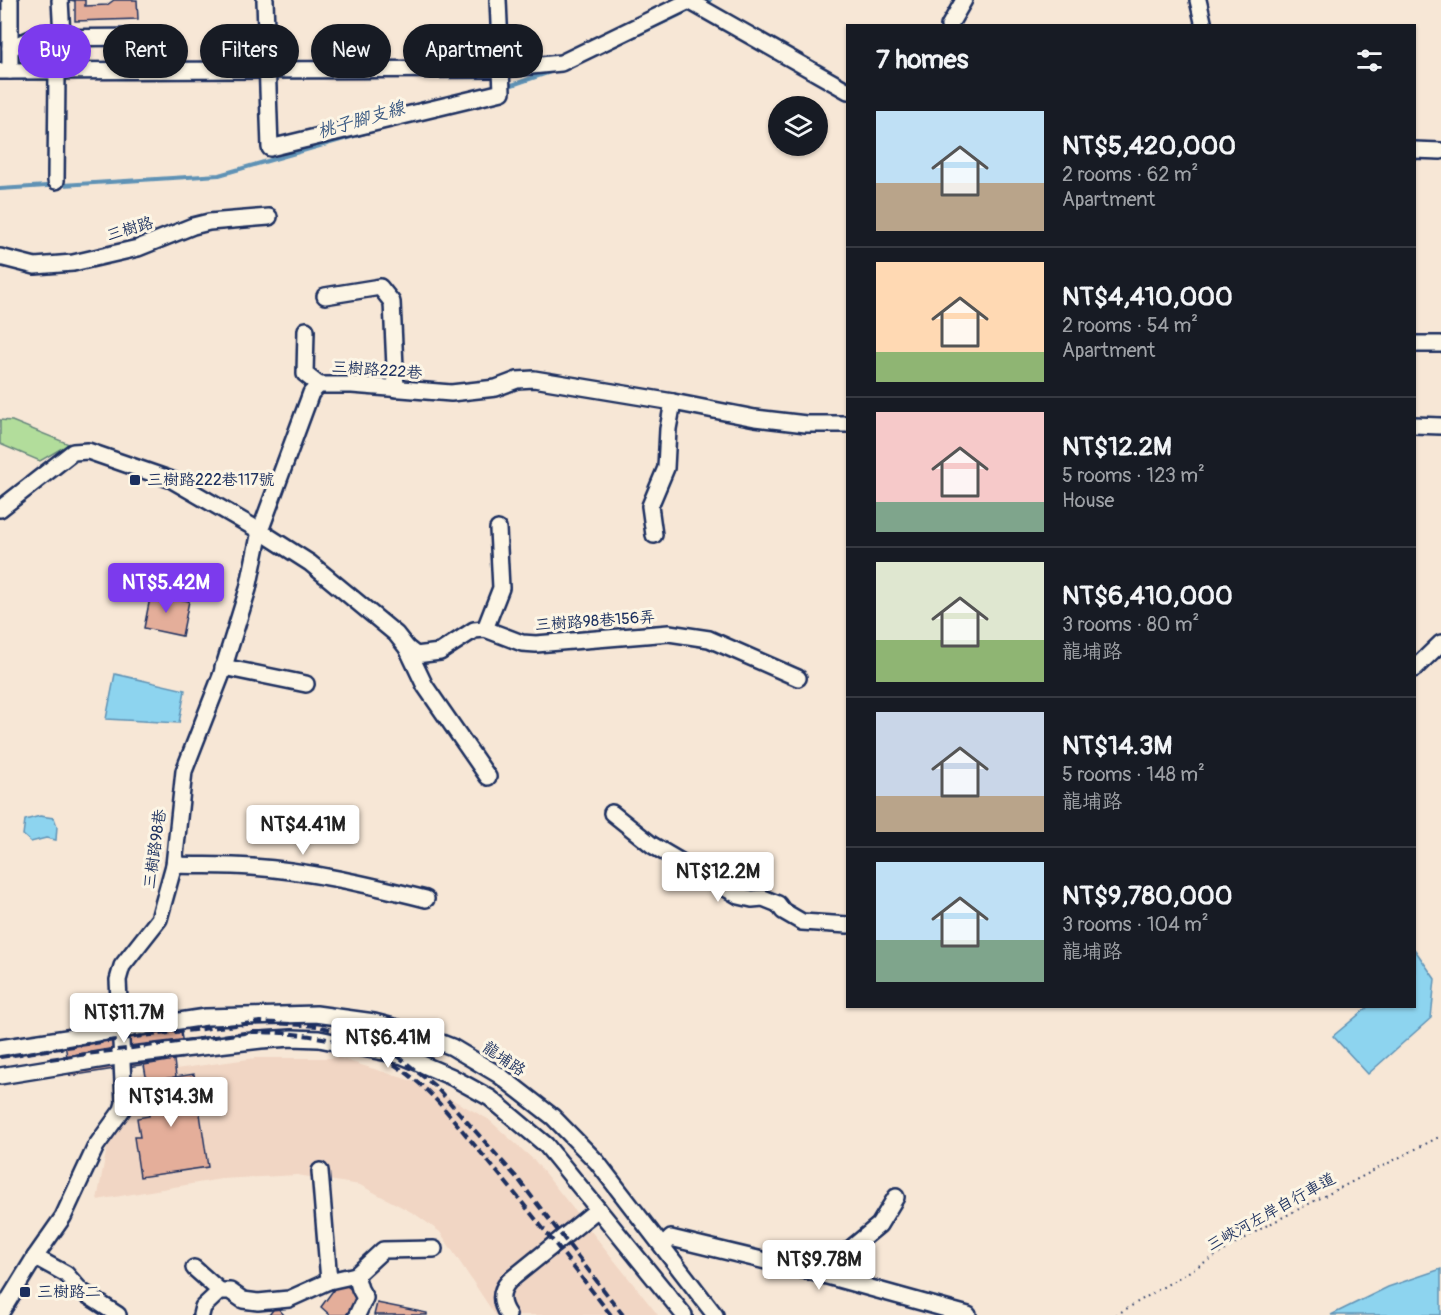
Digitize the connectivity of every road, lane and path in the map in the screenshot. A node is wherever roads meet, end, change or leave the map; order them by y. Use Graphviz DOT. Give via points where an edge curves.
graph roads {
  1 [pos="10,0"];
  2 [pos="60,0"];
  3 [pos="265,0"];
  4 [pos="498,0"];
  5 [pos="964,0"];
  6 [pos="1198,0"];
  7 [pos="690,1"];
  8 [pos="61,24"];
  9 [pos="266,24"];
  10 [pos="499,24"];
  11 [pos="950,24"];
  12 [pos="1204,24"];
  13 [pos="18,45"];
  14 [pos="10,48"];
  15 [pos="543,65"];
  16 [pos="403,69"];
  17 [pos="299,70"];
  18 [pos="5,71"];
  19 [pos="60,78"];
  20 [pos="267,78"];
  21 [pos="502,78"];
  22 [pos="846,91"];
  23 [pos="1416,150"];
  24 [pos="1441,151"];
  25 [pos="56,181"];
  26 [pos="269,217"];
  27 [pos="0,257"];
  28 [pos="325,296"];
  29 [pos="306,330"];
  30 [pos="1416,344"];
  31 [pos="1441,344"];
  32 [pos="319,385"];
  33 [pos="396,389"];
  34 [pos="673,402"];
  35 [pos="846,424"];
  36 [pos="1416,425"];
  37 [pos="1441,426"];
  38 [pos="0,509"];
  39 [pos="498,529"];
  40 [pos="260,531"];
  41 [pos="654,535"];
  42 [pos="485,629"];
  43 [pos="1441,643"];
  44 [pos="407,648"];
  45 [pos="224,667"];
  46 [pos="1416,667"];
  47 [pos="798,678"];
  48 [pos="306,684"];
  49 [pos="488,777"];
  50 [pos="612,813"];
  51 [pos="174,865"];
  52 [pos="426,899"];
  53 [pos="846,925"];
  54 [pos="121,1031"];
  55 [pos="0,1048"];
  56 [pos="123,1056"];
  57 [pos="0,1076"];
  58 [pos="1441,1136"];
  59 [pos="320,1171"];
  60 [pos="896,1197"];
  61 [pos="598,1209"];
  62 [pos="663,1246"];
  63 [pos="434,1249"];
  64 [pos="35,1257"];
  65 [pos="194,1268"];
  66 [pos="820,1274"];
  67 [pos="356,1275"];
  68 [pos="329,1281"];
  69 [pos="220,1291"];
  70 [pos="0,1314"];
  71 [pos="118,1315"];
  72 [pos="201,1315"];
  73 [pos="357,1315"];
  74 [pos="508,1315"];
  75 [pos="684,1315"];
  76 [pos="715,1315"];
  77 [pos="968,1315"];
  78 [pos="1116,1315"];
  1 -- 14 [label="street"];
  2 -- 8 [label="street"];
  3 -- 9 [label="street"];
  4 -- 10 [label="street"];
  5 -- 11 [label="street"];
  6 -- 12 [label="street"];
  7 -- 15 [label="street" via="561,63"];
  7 -- 22 [label="street"];
  13 -- 14 [label="street"];
  14 -- 18 [label="street"];
  16 -- 17 [label="street"];
  19 -- 25 [label="street"];
  20 -- 21 [label="street" via="270,148 502,92"];
  23 -- 24 [label="street"];
  26 -- 27 [label="street, 三樹路" via="209,222 138,248 73,263 35,266"];
  28 -- 33 [label="street" via="380,287 392,302"];
  29 -- 32 [label="street" via="305,374"];
  30 -- 31 [label="street"];
  32 -- 33 [label="street, 三樹路222巷"];
  32 -- 40 [label="street, 三樹路222巷" via="311,393"];
  33 -- 34 [label="street, 三樹路222巷" via="451,393 534,379"];
  34 -- 35 [label="street, 三樹路222巷" via="755,418"];
  34 -- 41 [label="street" via="666,468 650,506"];
  36 -- 37 [label="street"];
  38 -- 40 [label="street" via="73,452 88,451 172,480"];
  39 -- 42 [label="street" via="501,588"];
  40 -- 44 [label="street" via="310,563 396,634"];
  40 -- 45 [label="street, 三樹路98巷" via="248,589"];
  42 -- 44 [label="street" via="474,630 429,655 416,655"];
  42 -- 47 [label="street, 三樹路98巷156弄" via="536,644 669,633 709,639"];
  43 -- 46 [label="street"];
  44 -- 49 [label="street" via="424,686"];
  45 -- 48 [label="street"];
  45 -- 51 [label="street, 三樹路98巷" via="184,771"];
  50 -- 53 [label="street" via="651,845 739,896 778,904 802,922"];
  51 -- 52 [label="street" via="300,872"];
  51 -- 54 [label="street, 三樹路98巷" via="159,919 122,966 118,980"];
  54 -- 55 [label="street, 龍埔路"];
  54 -- 56 [label="street, 三樹路98巷"];
  54 -- 62 [label="street, 龍埔路" via="206,1017 316,1014 417,1033 452,1047 499,1075 553,1118 597,1162"];
  56 -- 57 [label="street"];
  56 -- 61 [label="street" via="292,1038 319,1039 403,1056 490,1098 546,1145"];
  56 -- 64 [label="street, 三樹路98巷" via="122,1110 96,1146 63,1217"];
  58 -- 78 [label="path, 三峽河左岸自行車道" via="1264,1227"];
  59 -- 68 [label="street"];
  60 -- 66 [label="street" via="879,1225"];
  61 -- 74 [label="street" via="508,1281 501,1294"];
  61 -- 75 [label="street"];
  62 -- 66 [label="street" via="671,1238"];
  62 -- 76 [label="street, 龍埔路"];
  63 -- 67 [label="street" via="383,1250"];
  64 -- 70 [label="street, 三樹路98巷"];
  64 -- 71 [label="street" via="66,1274 81,1291"];
  65 -- 69 [label="street"];
  66 -- 77 [label="street"];
  67 -- 68 [label="street"];
  67 -- 73 [label="street" via="365,1298"];
  68 -- 69 [label="street" via="289,1299 258,1302"];
  69 -- 72 [label="street" via="203,1307"];
}
